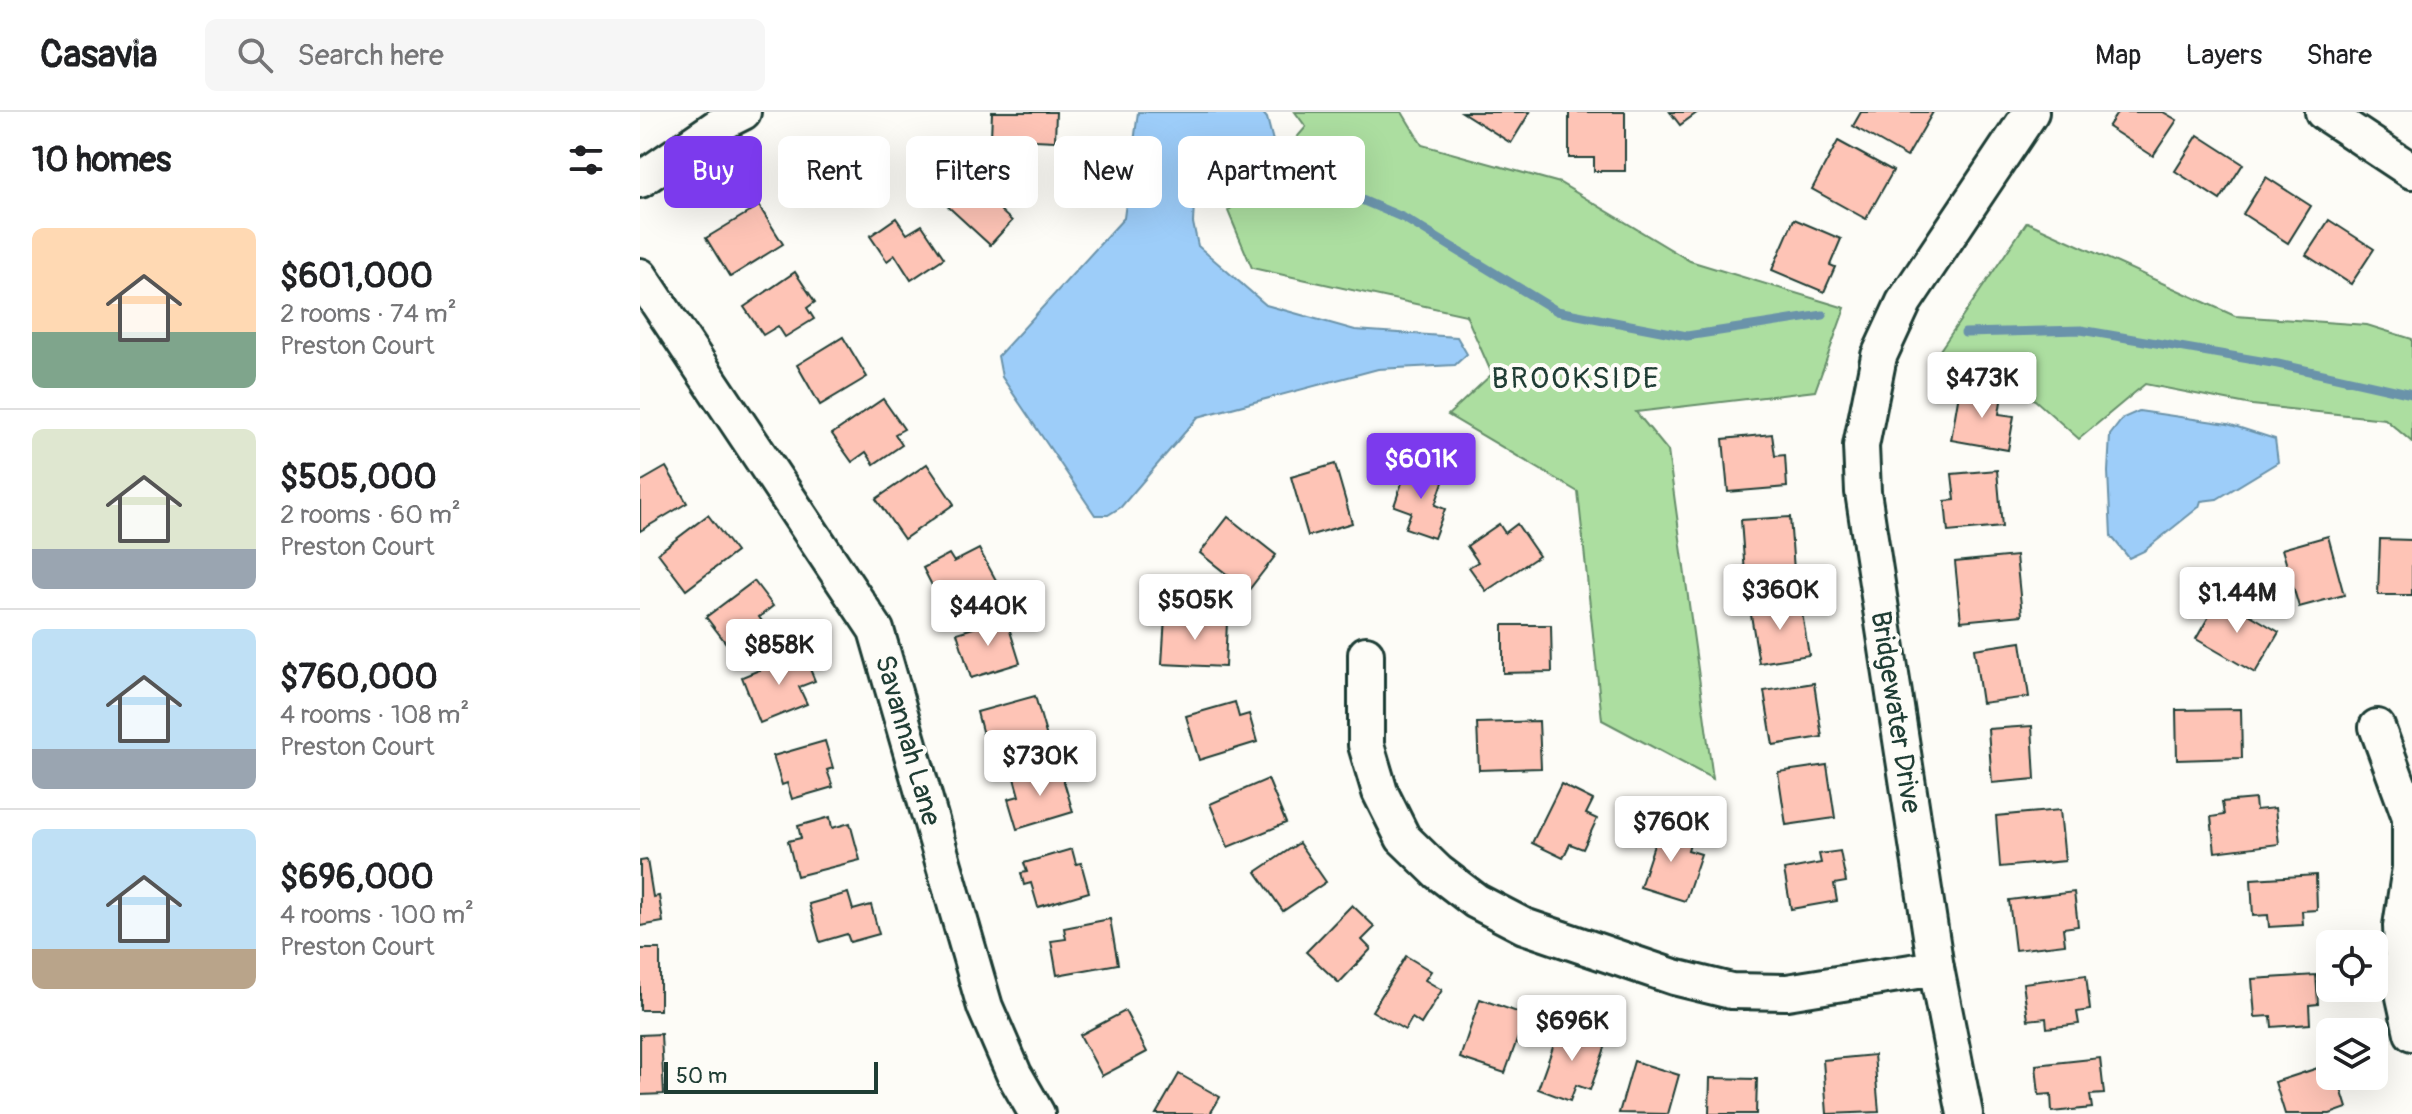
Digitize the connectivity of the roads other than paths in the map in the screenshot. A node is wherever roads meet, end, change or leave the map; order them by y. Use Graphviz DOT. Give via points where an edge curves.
graph roads {
  1 [pos="743,112"];
  2 [pos="2031,112"];
  3 [pos="2323,112"];
  4 [pos="2412,171"];
  5 [pos="640,180"];
  6 [pos="640,276"];
  7 [pos="1366,654"];
  8 [pos="2377,727"];
  9 [pos="1936,968"];
  10 [pos="2412,1033"];
  11 [pos="1037,1114"];
  12 [pos="1965,1114"];
  1 -- 5 [label="street"];
  2 -- 9 [label="street, Bridgewater Drive" via="1904,302 1879,356 1861,446 1863,492"];
  3 -- 4 [label="street"];
  6 -- 11 [label="street, Savannah Lane" via="876,630 985,1007"];
  7 -- 9 [label="street" via="1366,745 1380,792 1403,838 1476,901 1524,926 1731,991 1787,992"];
  8 -- 10 [label="street" via="2410,817 2410,868 2401,926 2404,997"];
  9 -- 12 [label="street, Bridgewater Drive"];
}
